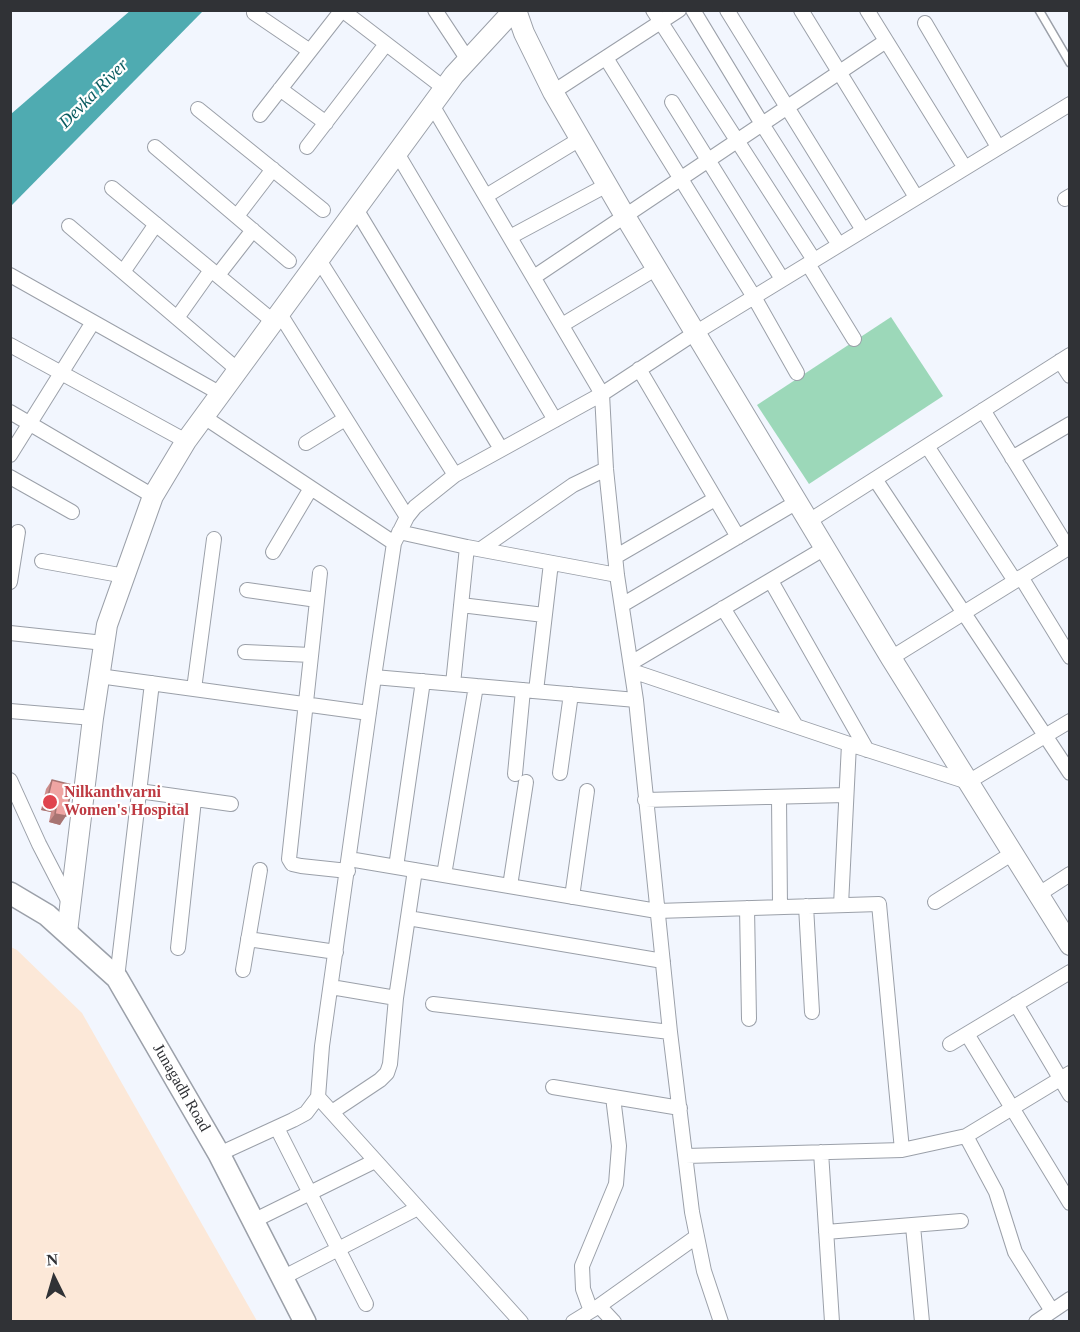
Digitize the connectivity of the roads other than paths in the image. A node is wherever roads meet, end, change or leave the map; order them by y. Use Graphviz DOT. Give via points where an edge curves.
graph roads {
  1 [pos="342,10"];
  2 [pos="435,10"];
  3 [pos="515,10"];
  4 [pos="679,10"];
  5 [pos="693,10"];
  6 [pos="726,10"];
  7 [pos="801,10"];
  8 [pos="867,10"];
  9 [pos="1039,10"];
  10 [pos="254,13"];
  11 [pos="657,16"];
  12 [pos="926,22"];
  13 [pos="886,41"];
  14 [pos="386,44"];
  15 [pos="310,51"];
  16 [pos="606,58"];
  17 [pos="468,60"];
  18 [pos="1070,63"];
  19 [pos="839,73"];
  20 [pos="444,88"];
  21 [pos="280,89"];
  22 [pos="553,92"];
  23 [pos="672,102"];
  24 [pos="1070,104"];
  25 [pos="432,105"];
  26 [pos="787,108"];
  27 [pos="198,109"];
  28 [pos="260,115"];
  29 [pos="326,123"];
  30 [pos="762,124"];
  31 [pos="580,139"];
  32 [pos="737,141"];
  33 [pos="155,147"];
  34 [pos="307,147"];
  35 [pos="998,147"];
  36 [pos="397,153"];
  37 [pos="708,160"];
  38 [pos="965,168"];
  39 [pos="273,169"];
  40 [pos="681,178"];
  41 [pos="608,185"];
  42 [pos="112,188"];
  43 [pos="486,196"];
  44 [pos="916,197"];
  45 [pos="356,209"];
  46 [pos="323,210"];
  47 [pos="237,216"];
  48 [pos="625,216"];
  49 [pos="156,224"];
  50 [pos="69,226"];
  51 [pos="253,230"];
  52 [pos="863,230"];
  53 [pos="510,237"];
  54 [pos="839,245"];
  55 [pos="319,260"];
  56 [pos="289,261"];
  57 [pos="811,262"];
  58 [pos="657,268"];
  59 [pos="123,272"];
  60 [pos="214,273"];
  61 [pos="10,275"];
  62 [pos="534,277"];
  63 [pos="782,279"];
  64 [pos="754,297"];
  65 [pos="177,318"];
  66 [pos="277,318"];
  67 [pos="93,322"];
  68 [pos="562,325"];
  69 [pos="695,333"];
  70 [pos="854,339"];
  71 [pos="10,345"];
  72 [pos="1065,358"];
  73 [pos="639,369"];
  74 [pos="238,370"];
  75 [pos="62,372"];
  76 [pos="797,373"];
  77 [pos="1070,376"];
  78 [pos="221,394"];
  79 [pos="602,394"];
  80 [pos="983,410"];
  81 [pos="10,412"];
  82 [pos="204,417"];
  83 [pos="345,419"];
  84 [pos="555,420"];
  85 [pos="30,424"];
  86 [pos="1070,424"];
  87 [pos="186,441"];
  88 [pos="306,443"];
  89 [pos="927,446"];
  90 [pos="501,449"];
  91 [pos="10,455"];
  92 [pos="1012,458"];
  93 [pos="606,469"];
  94 [pos="455,475"];
  95 [pos="10,477"];
  96 [pos="875,479"];
  97 [pos="311,488"];
  98 [pos="153,496"];
  99 [pos="715,499"];
  100 [pos="797,502"];
  101 [pos="72,512"];
  102 [pos="407,517"];
  103 [pos="809,521"];
  104 [pos="18,532"];
  105 [pos="397,537"];
  106 [pos="738,537"];
  107 [pos="214,538"];
  108 [pos="474,548"];
  109 [pos="825,548"];
  110 [pos="1069,548"];
  111 [pos="273,552"];
  112 [pos="615,557"];
  113 [pos="42,561"];
  114 [pos="551,563"];
  115 [pos="320,573"];
  116 [pos="617,574"];
  117 [pos="125,576"];
  118 [pos="1018,579"];
  119 [pos="771,580"];
  120 [pos="10,582"];
  121 [pos="247,590"];
  122 [pos="317,600"];
  123 [pos="461,605"];
  124 [pos="622,605"];
  125 [pos="723,608"];
  126 [pos="964,613"];
  127 [pos="544,615"];
  128 [pos="10,633"];
  129 [pos="104,643"];
  130 [pos="245,652"];
  131 [pos="310,654"];
  132 [pos="1070,657"];
  133 [pos="891,658"];
  134 [pos="631,667"];
  135 [pos="99,676"];
  136 [pos="374,677"];
  137 [pos="423,681"];
  138 [pos="152,683"];
  139 [pos="453,684"];
  140 [pos="476,686"];
  141 [pos="194,689"];
  142 [pos="529,691"];
  143 [pos="571,694"];
  144 [pos="636,700"];
  145 [pos="305,704"];
  146 [pos="10,711"];
  147 [pos="369,713"];
  148 [pos="93,718"];
  149 [pos="1070,721"];
  150 [pos="795,726"];
  151 [pos="1045,736"];
  152 [pos="849,744"];
  153 [pos="867,750"];
  154 [pos="560,773"];
  155 [pos="1070,773"];
  156 [pos="10,780"];
  157 [pos="968,782"];
  158 [pos="139,791"];
  159 [pos="587,791"];
  160 [pos="846,795"];
  161 [pos="779,797"];
  162 [pos="194,800"];
  163 [pos="645,800"];
  164 [pos="231,804"];
  165 [pos="1013,853"];
  166 [pos="348,865"];
  167 [pos="396,867"];
  168 [pos="260,870"];
  169 [pos="415,870"];
  170 [pos="1070,874"];
  171 [pos="444,875"];
  172 [pos="510,886"];
  173 [pos="10,893"];
  174 [pos="1039,894"];
  175 [pos="572,897"];
  176 [pos="935,902"];
  177 [pos="69,904"];
  178 [pos="841,905"];
  179 [pos="806,906"];
  180 [pos="780,907"];
  181 [pos="747,908"];
  182 [pos="657,911"];
  183 [pos="408,918"];
  184 [pos="67,932"];
  185 [pos="248,939"];
  186 [pos="1070,945"];
  187 [pos="178,948"];
  188 [pos="336,951"];
  189 [pos="663,960"];
  190 [pos="243,970"];
  191 [pos="1070,972"];
  192 [pos="117,978"];
  193 [pos="331,987"];
  194 [pos="396,998"];
  195 [pos="433,1004"];
  196 [pos="1016,1004"];
  197 [pos="812,1012"];
  198 [pos="749,1019"];
  199 [pos="670,1032"];
  200 [pos="967,1034"];
  201 [pos="950,1044"];
  202 [pos="1065,1076"];
  203 [pos="553,1087"];
  204 [pos="1070,1095"];
  205 [pos="318,1097"];
  206 [pos="613,1097"];
  207 [pos="1011,1107"];
  208 [pos="680,1108"];
  209 [pos="332,1112"];
  210 [pos="277,1128"];
  211 [pos="966,1136"];
  212 [pos="902,1150"];
  213 [pos="821,1152"];
  214 [pos="219,1154"];
  215 [pos="686,1156"];
  216 [pos="375,1161"];
  217 [pos="310,1193"];
  218 [pos="1070,1203"];
  219 [pos="418,1208"];
  220 [pos="254,1221"];
  221 [pos="961,1221"];
  222 [pos="913,1226"];
  223 [pos="826,1232"];
  224 [pos="696,1237"];
  225 [pos="338,1249"];
  226 [pos="282,1278"];
  227 [pos="1070,1299"];
  228 [pos="366,1304"];
  229 [pos="595,1309"];
  230 [pos="1052,1311"];
  231 [pos="305,1322"];
  232 [pos="521,1322"];
  233 [pos="573,1322"];
  234 [pos="614,1322"];
  235 [pos="721,1322"];
  236 [pos="832,1322"];
  237 [pos="922,1322"];
  238 [pos="1036,1322"];
  1 -- 14 [label="street"];
  1 -- 15 [label="street"];
  2 -- 17 [label="street"];
  3 -- 17 [label="street"];
  3 -- 22 [label="street"];
  4 -- 11 [label="street"];
  5 -- 30 [label="street"];
  6 -- 26 [label="street"];
  7 -- 19 [label="street"];
  8 -- 13 [label="street"];
  9 -- 18 [label="lane"];
  10 -- 15 [label="street"];
  11 -- 16 [label="street"];
  11 -- 32 [label="street"];
  12 -- 35 [label="street"];
  13 -- 19 [label="street"];
  13 -- 38 [label="street"];
  14 -- 20 [label="street"];
  14 -- 29 [label="street"];
  15 -- 21 [label="street"];
  16 -- 22 [label="street"];
  16 -- 40 [label="street"];
  17 -- 20 [label="street"];
  19 -- 26 [label="street"];
  19 -- 44 [label="street"];
  20 -- 25 [label="street"];
  21 -- 28 [label="street"];
  21 -- 29 [label="street"];
  22 -- 31 [label="street"];
  23 -- 37 [label="street"];
  24 -- 35 [label="street"];
  25 -- 36 [label="street"];
  25 -- 43 [label="street"];
  26 -- 30 [label="street"];
  26 -- 52 [label="street"];
  27 -- 39 [label="street"];
  29 -- 34 [label="street"];
  30 -- 32 [label="street"];
  30 -- 54 [label="street"];
  31 -- 41 [label="street"];
  31 -- 43 [label="street"];
  32 -- 37 [label="street"];
  32 -- 57 [label="street"];
  33 -- 47 [label="street"];
  35 -- 38 [label="street"];
  36 -- 45 [label="street"];
  36 -- 84 [label="street"];
  37 -- 40 [label="street"];
  37 -- 63 [label="street"];
  38 -- 44 [label="street"];
  39 -- 46 [label="street"];
  39 -- 47 [label="street"];
  40 -- 48 [label="street"];
  40 -- 64 [label="street"];
  41 -- 48 [label="street"];
  41 -- 53 [label="street"];
  42 -- 49 [label="street"];
  43 -- 53 [label="street"];
  44 -- 52 [label="street"];
  45 -- 55 [label="street"];
  45 -- 90 [label="street"];
  47 -- 51 [label="street"];
  48 -- 58 [label="street"];
  48 -- 62 [label="street"];
  49 -- 59 [label="street"];
  49 -- 60 [label="street"];
  50 -- 59 [label="street"];
  51 -- 56 [label="street"];
  51 -- 60 [label="street"];
  52 -- 54 [label="street"];
  53 -- 62 [label="street"];
  54 -- 57 [label="street"];
  55 -- 66 [label="street"];
  55 -- 94 [label="street"];
  57 -- 63 [label="street"];
  57 -- 70 [label="street"];
  58 -- 68 [label="street"];
  58 -- 69 [label="street"];
  59 -- 65 [label="street"];
  60 -- 65 [label="street"];
  60 -- 66 [label="street"];
  61 -- 67 [label="street"];
  62 -- 68 [label="street"];
  63 -- 64 [label="street"];
  64 -- 69 [label="street"];
  64 -- 76 [label="street"];
  65 -- 74 [label="street"];
  66 -- 74 [label="street"];
  66 -- 83 [label="street"];
  67 -- 75 [label="street"];
  67 -- 78 [label="street"];
  68 -- 79 [label="street"];
  69 -- 73 [label="street"];
  69 -- 100 [label="street"];
  71 -- 75 [label="street"];
  72 -- 77 [label="street"];
  72 -- 80 [label="street"];
  73 -- 79 [label="street"];
  73 -- 99 [label="street"];
  74 -- 78 [label="street"];
  75 -- 85 [label="street"];
  75 -- 87 [label="street"];
  78 -- 82 [label="street"];
  79 -- 84 [label="street"];
  79 -- 93 [label="street"];
  80 -- 89 [label="street"];
  80 -- 92 [label="street"];
  81 -- 85 [label="street"];
  82 -- 87 [label="street"];
  82 -- 97 [label="street"];
  83 -- 88 [label="street"];
  83 -- 102 [label="street"];
  84 -- 90 [label="street"];
  85 -- 91 [label="street"];
  85 -- 98 [label="street"];
  86 -- 92 [label="street"];
  87 -- 98 [label="street"];
  89 -- 96 [label="street"];
  89 -- 118 [label="street"];
  90 -- 94 [label="street"];
  92 -- 110 [label="street"];
  93 -- 108 [label="street" via="573,484"];
  93 -- 112 [label="street"];
  94 -- 102 [label="street"];
  95 -- 101 [label="street"];
  96 -- 103 [label="street"];
  96 -- 126 [label="street"];
  97 -- 105 [label="street"];
  97 -- 111 [label="street"];
  98 -- 117 [label="street"];
  99 -- 106 [label="street"];
  99 -- 112 [label="street"];
  100 -- 103 [label="street"];
  100 -- 106 [label="street"];
  102 -- 105 [label="street"];
  103 -- 109 [label="street"];
  104 -- 120 [label="street"];
  105 -- 108 [label="street"];
  105 -- 136 [label="street"];
  106 -- 124 [label="street"];
  107 -- 141 [label="street"];
  108 -- 114 [label="street"];
  108 -- 123 [label="street"];
  109 -- 119 [label="street"];
  109 -- 133 [label="street"];
  110 -- 118 [label="street"];
  112 -- 116 [label="street"];
  113 -- 117 [label="street"];
  114 -- 116 [label="street"];
  114 -- 127 [label="street"];
  115 -- 122 [label="street"];
  116 -- 124 [label="street"];
  117 -- 129 [label="street"];
  118 -- 126 [label="street"];
  118 -- 132 [label="street"];
  119 -- 125 [label="street"];
  119 -- 153 [label="street"];
  121 -- 122 [label="street"];
  122 -- 131 [label="street"];
  123 -- 127 [label="street"];
  123 -- 139 [label="street"];
  124 -- 134 [label="street"];
  125 -- 134 [label="street"];
  125 -- 150 [label="street"];
  126 -- 133 [label="street"];
  126 -- 151 [label="street"];
  127 -- 142 [label="street"];
  128 -- 129 [label="street"];
  129 -- 135 [label="street"];
  130 -- 131 [label="street"];
  131 -- 145 [label="street"];
  133 -- 157 [label="street"];
  134 -- 144 [label="street"];
  134 -- 150 [label="street"];
  135 -- 138 [label="street"];
  135 -- 148 [label="street"];
  136 -- 137 [label="street"];
  136 -- 147 [label="street"];
  137 -- 139 [label="street"];
  137 -- 167 [label="street"];
  138 -- 141 [label="street"];
  138 -- 158 [label="street"];
  139 -- 140 [label="street"];
  140 -- 142 [label="street"];
  140 -- 171 [label="street"];
  141 -- 145 [label="street"];
  142 -- 143 [label="street"];
  142 -- 172 [label="street"];
  143 -- 144 [label="street"];
  143 -- 154 [label="street"];
  144 -- 163 [label="street"];
  145 -- 147 [label="street"];
  145 -- 166 [label="street" via="289,859 301,866"];
  146 -- 148 [label="street"];
  147 -- 166 [label="street"];
  148 -- 177 [label="street"];
  149 -- 151 [label="street"];
  150 -- 152 [label="street"];
  151 -- 155 [label="street"];
  151 -- 157 [label="street"];
  152 -- 153 [label="street"];
  152 -- 160 [label="street"];
  153 -- 157 [label="street"];
  156 -- 177 [label="street"];
  157 -- 165 [label="street"];
  158 -- 162 [label="street"];
  158 -- 192 [label="street"];
  159 -- 175 [label="street"];
  160 -- 161 [label="street"];
  160 -- 178 [label="street"];
  161 -- 163 [label="street"];
  161 -- 180 [label="street"];
  162 -- 164 [label="street"];
  162 -- 187 [label="street"];
  163 -- 182 [label="street"];
  165 -- 174 [label="street"];
  165 -- 176 [label="street"];
  166 -- 167 [label="street"];
  166 -- 188 [label="street"];
  167 -- 169 [label="street"];
  168 -- 185 [label="street"];
  169 -- 171 [label="street"];
  169 -- 183 [label="street"];
  170 -- 174 [label="street"];
  171 -- 172 [label="street"];
  172 -- 175 [label="street"];
  173 -- 184 [label="main road, Junagadh Road"];
  174 -- 186 [label="street"];
  175 -- 182 [label="street"];
  177 -- 184 [label="street"];
  178 -- 179 [label="street"];
  178 -- 212 [label="street" via="879,904"];
  179 -- 180 [label="street"];
  179 -- 197 [label="street"];
  180 -- 181 [label="street"];
  181 -- 182 [label="street"];
  181 -- 198 [label="street"];
  182 -- 189 [label="street"];
  183 -- 189 [label="street"];
  183 -- 194 [label="street"];
  184 -- 192 [label="main road, Junagadh Road"];
  185 -- 188 [label="street"];
  185 -- 190 [label="street"];
  188 -- 193 [label="street"];
  189 -- 199 [label="street"];
  191 -- 196 [label="street"];
  192 -- 214 [label="main road, Junagadh Road"];
  193 -- 194 [label="street"];
  193 -- 205 [label="street"];
  194 -- 209 [label="street" via="387,1073"];
  195 -- 199 [label="street"];
  196 -- 200 [label="street"];
  196 -- 202 [label="street"];
  199 -- 208 [label="street"];
  200 -- 201 [label="street"];
  200 -- 207 [label="street"];
  202 -- 204 [label="street"];
  202 -- 207 [label="street"];
  203 -- 206 [label="street"];
  205 -- 209 [label="street"];
  205 -- 210 [label="street" via="306,1113"];
  206 -- 208 [label="street"];
  206 -- 229 [label="street" via="619,1146 616,1184 582,1266 583,1289"];
  207 -- 211 [label="street"];
  207 -- 218 [label="street"];
  208 -- 215 [label="street"];
  209 -- 216 [label="street"];
  210 -- 214 [label="street"];
  210 -- 217 [label="street"];
  211 -- 212 [label="street"];
  211 -- 230 [label="street" via="996,1191 1015,1252"];
  212 -- 213 [label="street"];
  213 -- 215 [label="street"];
  213 -- 223 [label="street"];
  214 -- 220 [label="main road, Junagadh Road"];
  215 -- 224 [label="street"];
  216 -- 217 [label="street"];
  216 -- 219 [label="street"];
  217 -- 220 [label="street"];
  217 -- 225 [label="street"];
  219 -- 225 [label="street"];
  219 -- 232 [label="street"];
  220 -- 226 [label="main road, Junagadh Road"];
  221 -- 222 [label="street"];
  222 -- 223 [label="street"];
  222 -- 237 [label="street"];
  223 -- 236 [label="street"];
  224 -- 229 [label="street"];
  224 -- 235 [label="street"];
  225 -- 226 [label="street"];
  225 -- 228 [label="street"];
  226 -- 231 [label="main road, Junagadh Road"];
  227 -- 230 [label="street"];
  229 -- 233 [label="street"];
  229 -- 234 [label="street"];
  230 -- 238 [label="street"];
}
